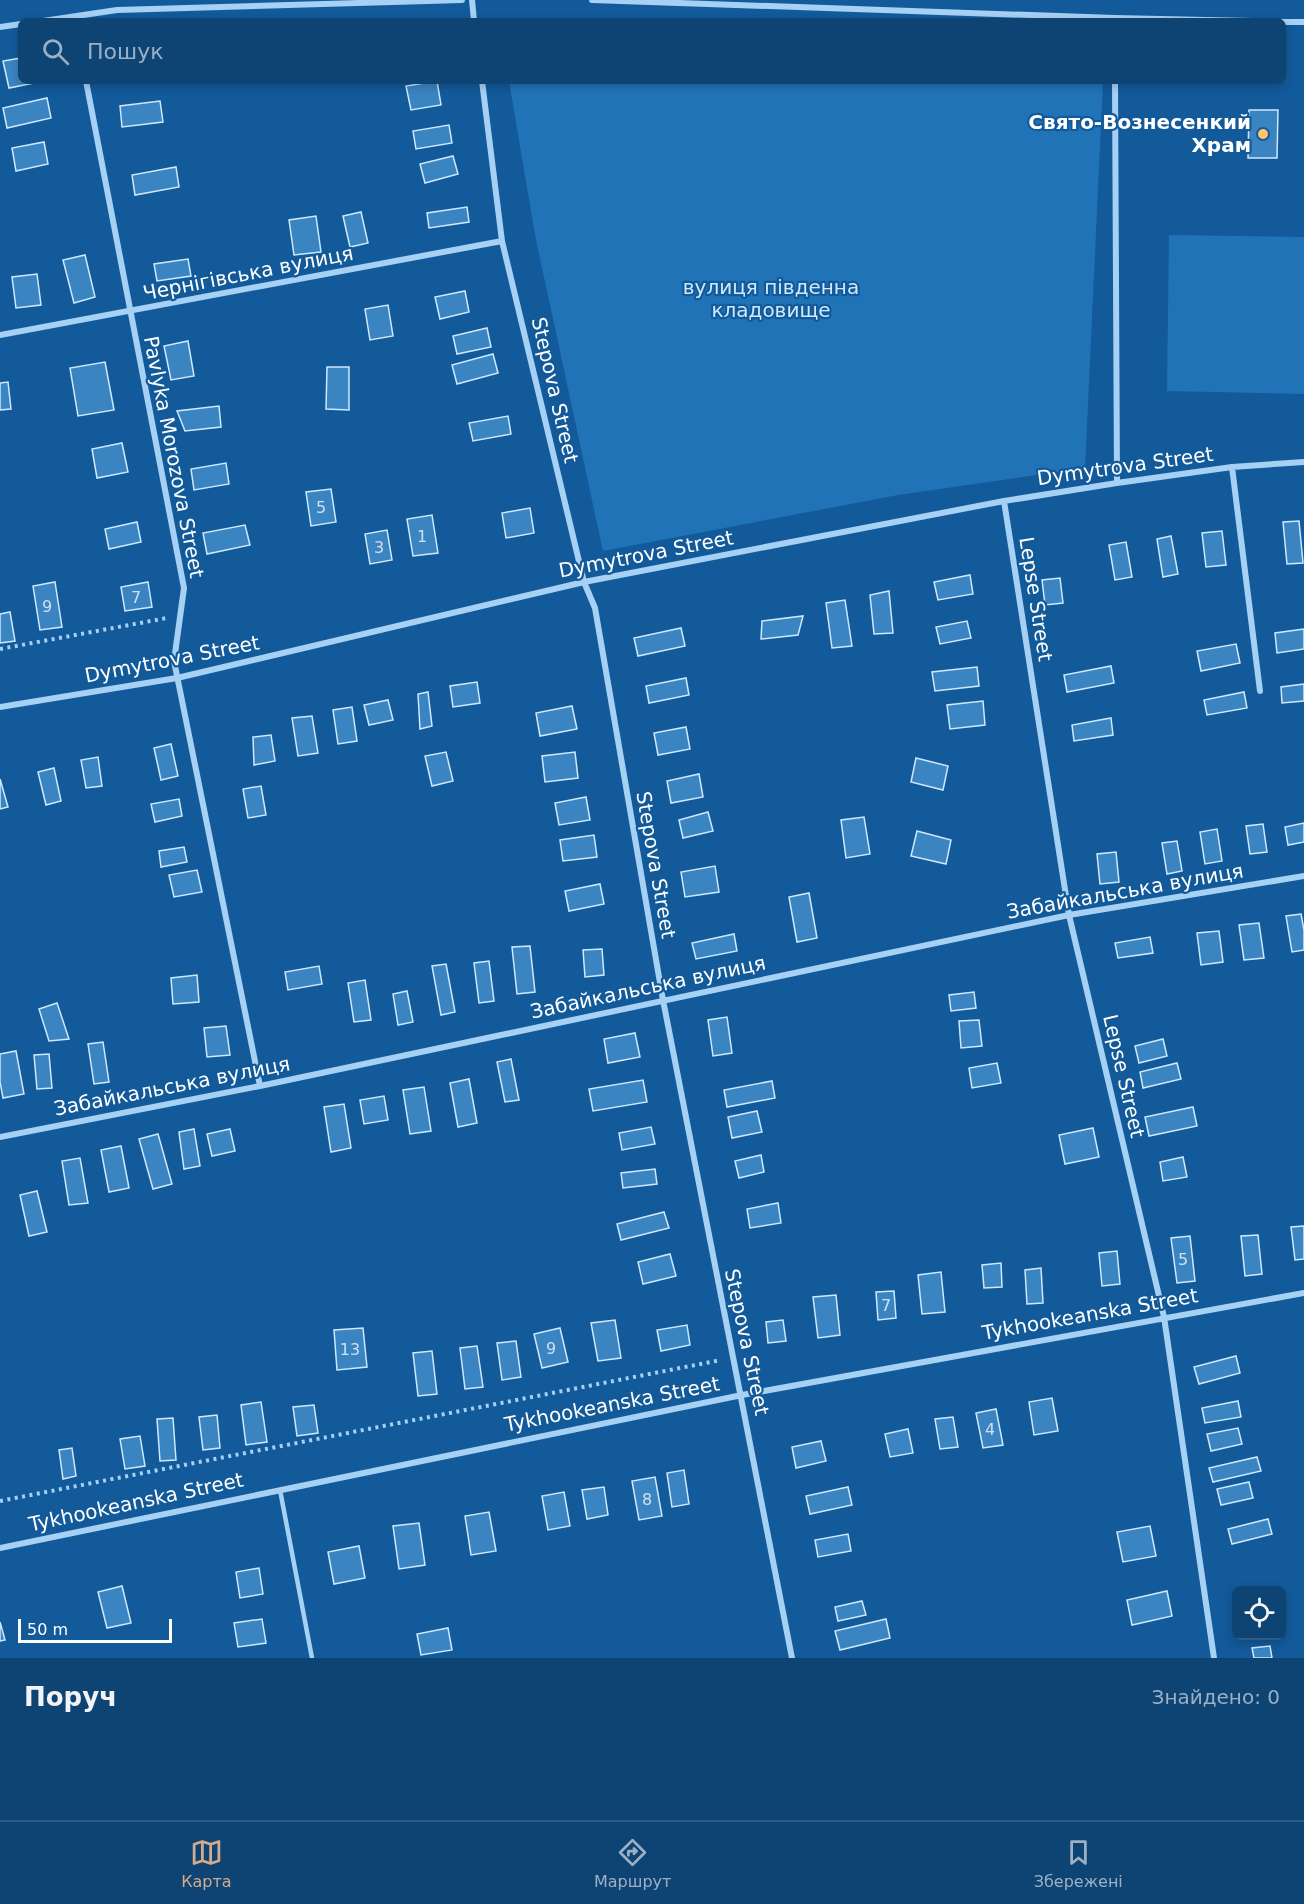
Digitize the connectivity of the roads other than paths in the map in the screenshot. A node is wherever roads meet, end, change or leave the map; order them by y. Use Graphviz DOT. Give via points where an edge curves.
graph roads {
  1 [pos="116,0"];
  2 [pos="462,0"];
  3 [pos="472,0"];
  4 [pos="592,0"];
  5 [pos="117,10"];
  6 [pos="79,18"];
  7 [pos="474,18"];
  8 [pos="1063,18"];
  9 [pos="1286,22"];
  10 [pos="1304,22"];
  11 [pos="18,24"];
  12 [pos="0,27"];
  13 [pos="87,84"];
  14 [pos="482,84"];
  15 [pos="1115,84"];
  16 [pos="502,242"];
  17 [pos="130,312"];
  18 [pos="0,335"];
  19 [pos="1304,462"];
  20 [pos="1232,467"];
  21 [pos="1117,483"];
  22 [pos="1004,501"];
  23 [pos="584,582"];
  24 [pos="177,678"];
  25 [pos="1260,691"];
  26 [pos="0,707"];
  27 [pos="1304,876"];
  28 [pos="1069,915"];
  29 [pos="663,1000"];
  30 [pos="260,1086"];
  31 [pos="0,1137"];
  32 [pos="1304,1293"];
  33 [pos="1164,1317"];
  34 [pos="742,1395"];
  35 [pos="280,1489"];
  36 [pos="0,1548"];
  37 [pos="312,1658"];
  38 [pos="792,1658"];
  39 [pos="1214,1658"];
  1 -- 5 [label="street"];
  2 -- 5 [label="street"];
  3 -- 7 [label="street"];
  4 -- 8 [label="street"];
  5 -- 6 [label="street"];
  9 -- 10 [label="street"];
  11 -- 12 [label="street"];
  13 -- 17 [label="street, Pavlyka Morozova Street"];
  14 -- 16 [label="street, Stepova Street"];
  15 -- 21 [label="street"];
  16 -- 17 [label="street, Чернігівська вулиця"];
  16 -- 23 [label="street, Stepova Street"];
  17 -- 18 [label="street, Чернігівська вулиця"];
  17 -- 24 [label="street, Pavlyka Morozova Street" via="184,588 174,661"];
  19 -- 20 [label="street, Dymytrova Street"];
  20 -- 21 [label="street, Dymytrova Street"];
  20 -- 25 [label="street"];
  21 -- 22 [label="street, Dymytrova Street"];
  22 -- 23 [label="street, Dymytrova Street"];
  22 -- 28 [label="street, Lepse Street"];
  23 -- 24 [label="street, Dymytrova Street"];
  23 -- 29 [label="street, Stepova Street" via="595,608"];
  24 -- 26 [label="street, Dymytrova Street"];
  24 -- 30 [label="street, Pavlyka Morozova Street"];
  27 -- 28 [label="street, Забайкальська вулиця"];
  28 -- 29 [label="street, Забайкальська вулиця"];
  28 -- 33 [label="street, Lepse Street"];
  29 -- 30 [label="street, Забайкальська вулиця"];
  29 -- 34 [label="street, Stepova Street"];
  30 -- 31 [label="street, Забайкальська вулиця"];
  32 -- 33 [label="street, Tykhookeanska Street"];
  33 -- 34 [label="street, Tykhookeanska Street"];
  33 -- 39 [label="street, Lepse Street"];
  34 -- 35 [label="street, Tykhookeanska Street"];
  34 -- 38 [label="street, Stepova Street"];
  35 -- 36 [label="street, Tykhookeanska Street"];
  35 -- 37 [label="lane"];
}
